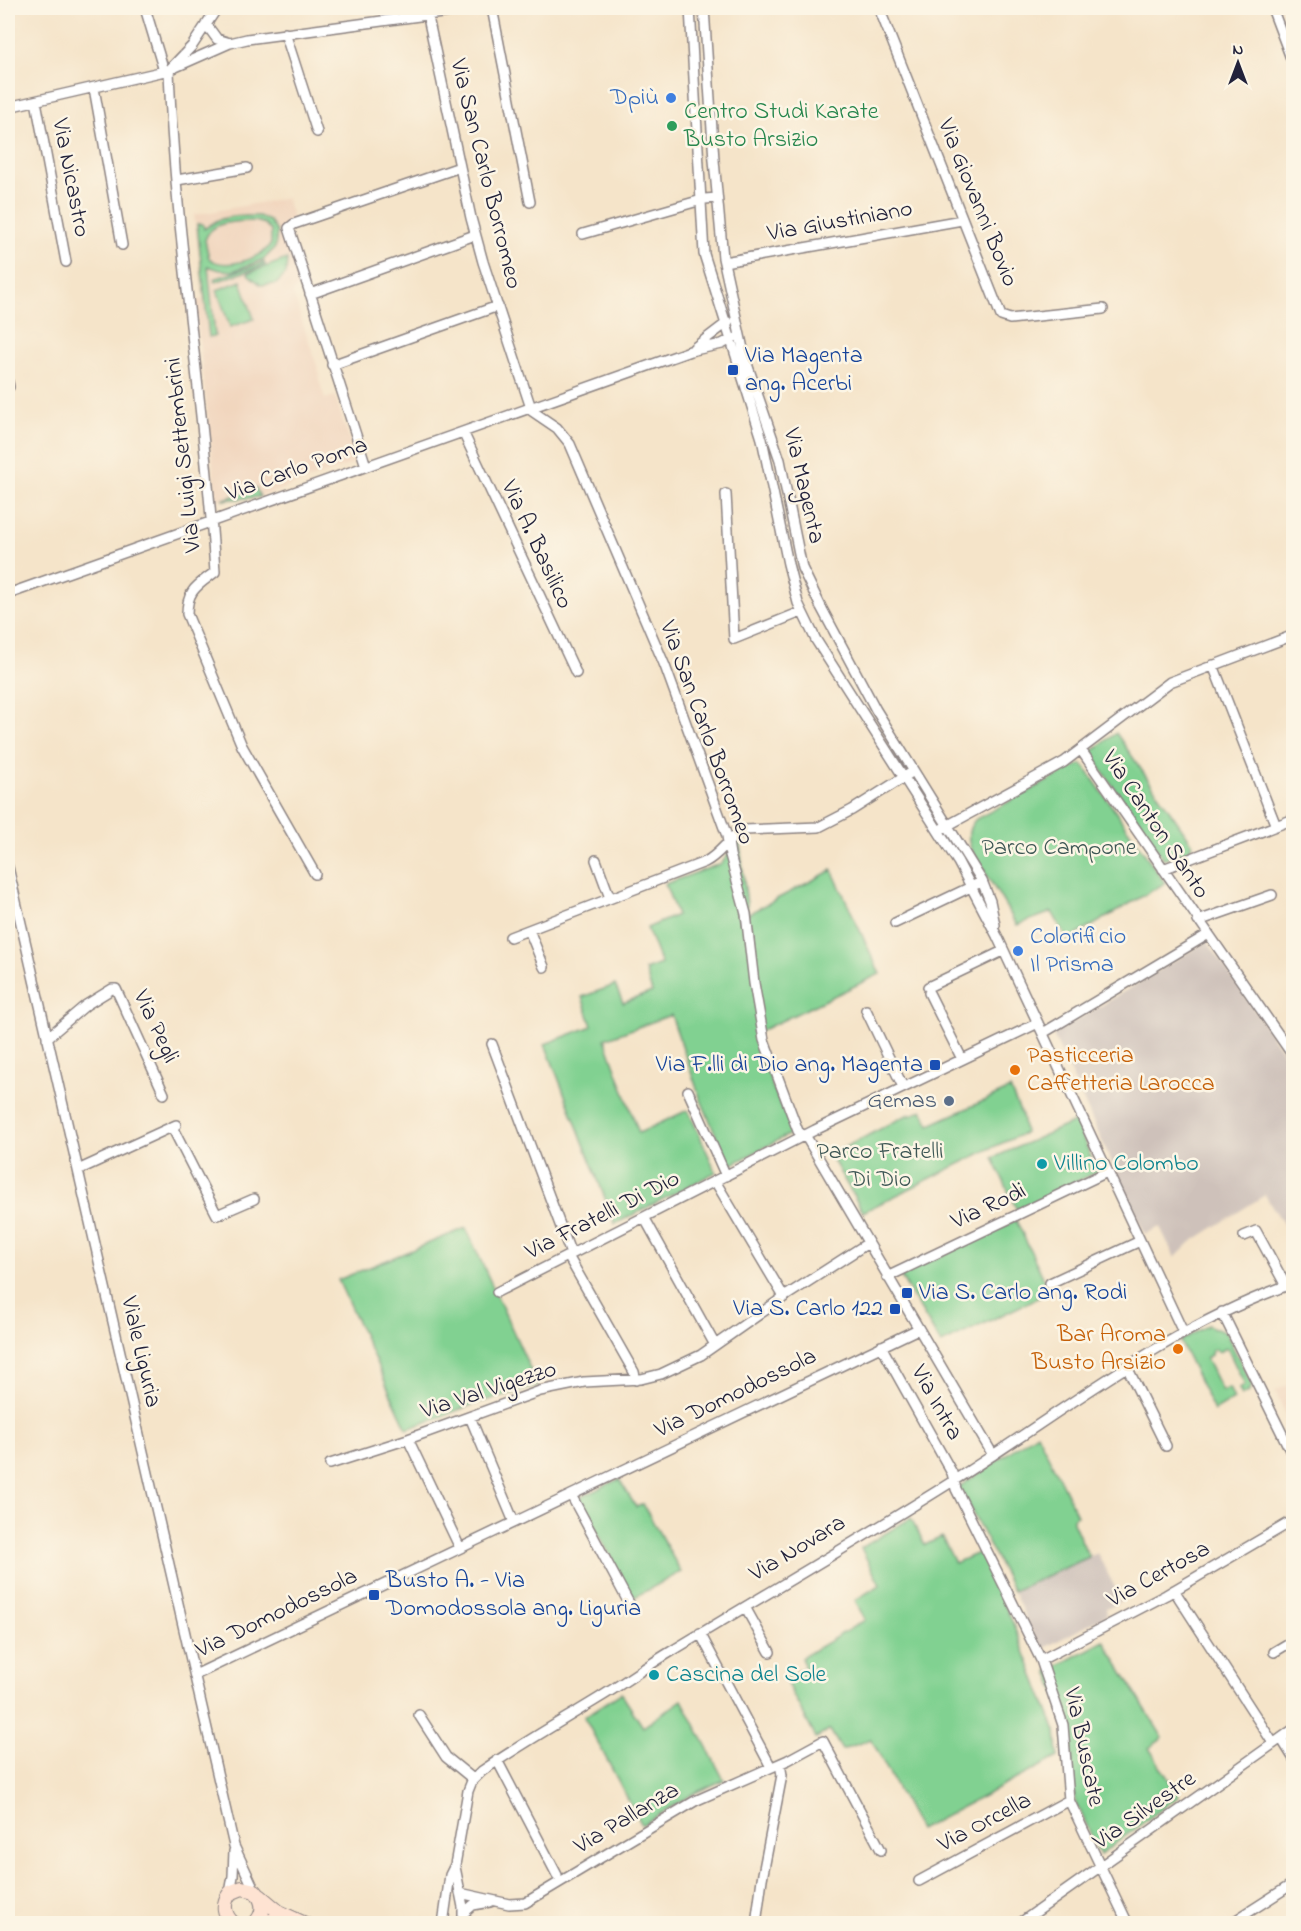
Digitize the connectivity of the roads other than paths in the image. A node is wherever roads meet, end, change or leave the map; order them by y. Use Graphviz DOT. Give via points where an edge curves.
graph roads {
  1 [pos="145,8"];
  2 [pos="217,8"];
  3 [pos="479,8"];
  4 [pos="492,8"];
  5 [pos="690,8"];
  6 [pos="704,8"];
  7 [pos="879,8"];
  8 [pos="1272,8"];
  9 [pos="427,11"];
  10 [pos="206,24"];
  11 [pos="285,33"];
  12 [pos="230,44"];
  13 [pos="1293,66"];
  14 [pos="166,71"];
  15 [pos="94,88"];
  16 [pos="36,101"];
  17 [pos="8,107"];
  18 [pos="317,132"];
  19 [pos="460,167"];
  20 [pos="247,168"];
  21 [pos="177,180"];
  22 [pos="717,198"];
  23 [pos="700,200"];
  24 [pos="530,202"];
  25 [pos="962,220"];
  26 [pos="583,234"];
  27 [pos="475,235"];
  28 [pos="122,245"];
  29 [pos="66,262"];
  30 [pos="724,262"];
  31 [pos="310,294"];
  32 [pos="498,306"];
  33 [pos="1103,309"];
  34 [pos="737,321"];
  35 [pos="725,324"];
  36 [pos="740,334"];
  37 [pos="730,340"];
  38 [pos="690,351"];
  39 [pos="332,365"];
  40 [pos="531,408"];
  41 [pos="463,432"];
  42 [pos="366,466"];
  43 [pos="726,494"];
  44 [pos="212,521"];
  45 [pos="800,561"];
  46 [pos="788,564"];
  47 [pos="8,594"];
  48 [pos="801,612"];
  49 [pos="1293,635"];
  50 [pos="1213,665"];
  51 [pos="576,673"];
  52 [pos="1081,750"];
  53 [pos="914,771"];
  54 [pos="904,777"];
  55 [pos="1293,819"];
  56 [pos="1276,826"];
  57 [pos="943,828"];
  58 [pos="727,844"];
  59 [pos="596,860"];
  60 [pos="8,867"];
  61 [pos="1163,869"];
  62 [pos="315,874"];
  63 [pos="982,881"];
  64 [pos="971,886"];
  65 [pos="1272,895"];
  66 [pos="610,898"];
  67 [pos="1198,921"];
  68 [pos="895,923"];
  69 [pos="529,930"];
  70 [pos="1207,935"];
  71 [pos="997,936"];
  72 [pos="510,937"];
  73 [pos="1003,951"];
  74 [pos="544,967"];
  75 [pos="866,1010"];
  76 [pos="1038,1023"];
  77 [pos="1043,1033"];
  78 [pos="47,1038"];
  79 [pos="492,1044"];
  80 [pos="1293,1058"];
  81 [pos="962,1059"];
  82 [pos="903,1086"];
  83 [pos="688,1091"];
  84 [pos="164,1094"];
  85 [pos="803,1136"];
  86 [pos="78,1170"];
  87 [pos="1107,1172"];
  88 [pos="726,1176"];
  89 [pos="716,1181"];
  90 [pos="254,1198"];
  91 [pos="644,1217"];
  92 [pos="1244,1236"];
  93 [pos="1140,1241"];
  94 [pos="868,1243"];
  95 [pos="570,1255"];
  96 [pos="887,1277"];
  97 [pos="1050,1283"];
  98 [pos="1289,1285"];
  99 [pos="497,1292"];
  100 [pos="784,1297"];
  101 [pos="1222,1312"];
  102 [pos="918,1329"];
  103 [pos="1183,1332"];
  104 [pos="715,1345"];
  105 [pos="882,1346"];
  106 [pos="1127,1368"];
  107 [pos="636,1380"];
  108 [pos="470,1417"];
  109 [pos="408,1439"];
  110 [pos="1166,1446"];
  111 [pos="993,1455"];
  112 [pos="1293,1458"];
  113 [pos="330,1464"];
  114 [pos="954,1480"];
  115 [pos="571,1495"];
  116 [pos="1293,1520"];
  117 [pos="514,1522"];
  118 [pos="460,1548"];
  119 [pos="1174,1590"];
  120 [pos="630,1605"];
  121 [pos="745,1607"];
  122 [pos="700,1634"];
  123 [pos="1293,1640"];
  124 [pos="770,1652"];
  125 [pos="1274,1652"];
  126 [pos="1041,1660"];
  127 [pos="195,1675"];
  128 [pos="419,1715"];
  129 [pos="1293,1729"];
  130 [pos="1277,1741"];
  131 [pos="1293,1759"];
  132 [pos="497,1761"];
  133 [pos="776,1765"];
  134 [pos="473,1779"];
  135 [pos="1069,1800"];
  136 [pos="234,1846"];
  137 [pos="880,1850"];
  138 [pos="454,1865"];
  139 [pos="1101,1866"];
  140 [pos="557,1875"];
  141 [pos="919,1881"];
  142 [pos="1293,1883"];
  143 [pos="258,1893"];
  144 [pos="461,1898"];
  145 [pos="227,1899"];
  146 [pos="495,1901"];
  147 [pos="447,1903"];
  148 [pos="463,1918"];
  149 [pos="216,1923"];
  150 [pos="234,1923"];
  151 [pos="254,1923"];
  152 [pos="282,1923"];
  153 [pos="305,1923"];
  154 [pos="443,1923"];
  155 [pos="756,1923"];
  156 [pos="1019,1923"];
  157 [pos="1128,1923"];
  158 [pos="1230,1923"];
  1 -- 14 [label="street, Via Luigi Settembrini"];
  2 -- 10 [label="street"];
  3 -- 9 [label="street"];
  4 -- 24 [label="street"];
  5 -- 23 [label="street, Via Magenta"];
  6 -- 22 [label="street, Via Magenta"];
  7 -- 25 [label="street, Via Giovanni Bovio"];
  8 -- 13 [label="street"];
  9 -- 11 [label="street"];
  9 -- 19 [label="street, Via San Carlo Borromeo"];
  10 -- 12 [label="street" via="215,38"];
  10 -- 14 [label="street" via="187,52"];
  11 -- 12 [label="street"];
  11 -- 18 [label="street"];
  12 -- 14 [label="street"];
  14 -- 15 [label="street"];
  14 -- 21 [label="street, Via Luigi Settembrini"];
  15 -- 16 [label="street"];
  15 -- 28 [label="street, Via Nicastro"];
  16 -- 17 [label="street"];
  16 -- 29 [label="street, Via Nicastro"];
  19 -- 27 [label="street, Via San Carlo Borromeo"];
  19 -- 31 [label="street" via="289,228"];
  20 -- 21 [label="street"];
  21 -- 44 [label="street, Via Luigi Settembrini"];
  22 -- 23 [label="street"];
  22 -- 30 [label="street, Via Magenta"];
  23 -- 26 [label="street"];
  23 -- 35 [label="street, Via Magenta" via="704,254"];
  25 -- 30 [label="street, Via Giustiniano"];
  25 -- 33 [label="street, Via Giovanni Bovio" via="1004,318"];
  27 -- 31 [label="street"];
  27 -- 32 [label="street, Via San Carlo Borromeo"];
  30 -- 34 [label="street, Via Magenta"];
  31 -- 39 [label="street"];
  32 -- 39 [label="street"];
  32 -- 40 [label="street, Via San Carlo Borromeo"];
  34 -- 35 [label="street"];
  34 -- 36 [label="street, Via Magenta"];
  35 -- 37 [label="street, Via Magenta"];
  35 -- 38 [label="street"];
  36 -- 37 [label="street"];
  36 -- 45 [label="street, Via Magenta" via="777,449"];
  37 -- 38 [label="street"];
  37 -- 46 [label="street, Via Magenta" via="762,439"];
  38 -- 40 [label="street, Via Carlo Poma"];
  39 -- 42 [label="street"];
  40 -- 41 [label="street, Via Carlo Poma"];
  40 -- 58 [label="street, Via San Carlo Borromeo" via="562,432 570,444 665,666"];
  41 -- 42 [label="street, Via Carlo Poma"];
  41 -- 51 [label="street, Via A. Basilico"];
  42 -- 44 [label="street, Via Carlo Poma"];
  43 -- 48 [label="street" via="734,639"];
  44 -- 47 [label="street, Via Carlo Poma"];
  44 -- 62 [label="street, Via Luigi Settembrini" via="215,572 192,590 187,614 242,746"];
  45 -- 46 [label="street"];
  45 -- 53 [label="street, Via Magenta" via="820,607"];
  46 -- 48 [label="street, Via Magenta"];
  48 -- 54 [label="street, Via Magenta"];
  49 -- 50 [label="street, Via Canton Santo"];
  50 -- 52 [label="street, Via Canton Santo" via="1167,684"];
  50 -- 56 [label="street"];
  52 -- 57 [label="street, Via Canton Santo"];
  52 -- 61 [label="street, Via Canton Santo"];
  53 -- 54 [label="street"];
  53 -- 57 [label="street, Via Magenta"];
  54 -- 57 [label="street, Via Magenta"];
  54 -- 58 [label="street" via="819,828 748,829 738,832"];
  55 -- 56 [label="street"];
  56 -- 61 [label="street"];
  57 -- 63 [label="street, Via Magenta"];
  57 -- 64 [label="street, Via Magenta"];
  58 -- 66 [label="street" via="705,862"];
  58 -- 85 [label="street, Via San Carlo Borromeo" via="746,914 764,1040"];
  59 -- 66 [label="street"];
  60 -- 78 [label="street, Viale Liguria"];
  61 -- 67 [label="street, Via Canton Santo"];
  63 -- 64 [label="street"];
  63 -- 71 [label="street, Via Magenta"];
  64 -- 68 [label="street"];
  64 -- 71 [label="street, Via Magenta"];
  65 -- 67 [label="street, Via Canton Santo"];
  66 -- 69 [label="street"];
  67 -- 70 [label="street, Via Canton Santo"];
  69 -- 72 [label="street"];
  69 -- 74 [label="street"];
  70 -- 77 [label="street"];
  70 -- 80 [label="street, Via Canton Santo"];
  71 -- 73 [label="street, Via Magenta"];
  73 -- 76 [label="street, Via Magenta"];
  73 -- 81 [label="street" via="929,990"];
  75 -- 82 [label="street"];
  76 -- 77 [label="street, Via Magenta"];
  76 -- 81 [label="street, Via Fratelli Di Dio"];
  77 -- 87 [label="street, Via Magenta"];
  78 -- 84 [label="street, Via Pegli" via="86,1005 116,989"];
  78 -- 86 [label="street, Viale Liguria"];
  79 -- 95 [label="street"];
  81 -- 82 [label="street, Via Fratelli Di Dio"];
  82 -- 85 [label="street, Via Fratelli Di Dio"];
  83 -- 88 [label="street"];
  85 -- 88 [label="street, Via Fratelli Di Dio"];
  85 -- 94 [label="street, Via San Carlo Borromeo"];
  86 -- 90 [label="street" via="174,1126 216,1215"];
  86 -- 127 [label="street, Viale Liguria"];
  87 -- 93 [label="street, Via Magenta"];
  87 -- 96 [label="street, Via Rodi"];
  88 -- 89 [label="street, Via Fratelli Di Dio"];
  89 -- 91 [label="street, Via Fratelli Di Dio"];
  89 -- 100 [label="street"];
  91 -- 95 [label="street, Via Fratelli Di Dio"];
  91 -- 104 [label="street"];
  92 -- 98 [label="street" via="1256,1231"];
  93 -- 97 [label="street"];
  93 -- 103 [label="street, Via Magenta"];
  94 -- 96 [label="street, Via San Carlo Borromeo"];
  94 -- 100 [label="street, Via Val Vigezzo"];
  95 -- 99 [label="street, Via Fratelli Di Dio"];
  95 -- 107 [label="street"];
  96 -- 102 [label="street, Via San Carlo Borromeo"];
  98 -- 101 [label="street, Via Novara"];
  100 -- 104 [label="street, Via Val Vigezzo"];
  101 -- 103 [label="street, Via Novara"];
  101 -- 112 [label="street"];
  102 -- 105 [label="street, Via Domodossola"];
  102 -- 111 [label="street, Via San Carlo Borromeo"];
  103 -- 106 [label="street, Via Novara"];
  104 -- 107 [label="street, Via Val Vigezzo" via="665,1373"];
  105 -- 114 [label="street, Via Intra"];
  105 -- 115 [label="street, Via Domodossola"];
  106 -- 110 [label="street"];
  106 -- 111 [label="street, Via Novara"];
  107 -- 108 [label="street, Via Val Vigezzo" via="559,1386"];
  108 -- 109 [label="street, Via Val Vigezzo"];
  108 -- 117 [label="street"];
  109 -- 113 [label="street, Via Val Vigezzo"];
  109 -- 118 [label="street, Via Val Vigezzo"];
  111 -- 114 [label="street, Via Novara"];
  114 -- 121 [label="street, Via Novara"];
  114 -- 126 [label="street, Via Buscate"];
  115 -- 117 [label="street, Via Domodossola"];
  115 -- 120 [label="street"];
  116 -- 119 [label="street, Via Certosa"];
  117 -- 118 [label="street, Via Domodossola"];
  118 -- 127 [label="street, Via Domodossola"];
  119 -- 126 [label="street, Via Certosa"];
  119 -- 130 [label="street"];
  121 -- 122 [label="street, Via Novara"];
  121 -- 124 [label="street"];
  122 -- 132 [label="street, Via Novara"];
  122 -- 133 [label="street"];
  123 -- 125 [label="street"];
  126 -- 135 [label="street, Via Buscate" via="1063,1725"];
  127 -- 136 [label="street, Viale Liguria"];
  128 -- 134 [label="street" via="446,1757"];
  129 -- 130 [label="street, Via Silvestre"];
  130 -- 131 [label="street"];
  130 -- 139 [label="street, Via Silvestre"];
  132 -- 134 [label="street, Via Novara"];
  132 -- 140 [label="street"];
  133 -- 137 [label="street, Via Pallanza" via="823,1741"];
  133 -- 146 [label="street, Via Pallanza" via="690,1803 525,1903"];
  133 -- 155 [label="street" via="782,1775"];
  134 -- 138 [label="street" via="466,1796"];
  135 -- 139 [label="street, Via Buscate"];
  135 -- 141 [label="street, Via Orcella"];
  136 -- 143 [label="street, Viale Liguria"];
  136 -- 145 [label="street, Viale Liguria"];
  138 -- 144 [label="street"];
  138 -- 147 [label="street"];
  139 -- 156 [label="street, Via Silvestre"];
  139 -- 157 [label="street, Via Buscate"];
  142 -- 158 [label="street"];
  143 -- 145 [label="street" via="242,1888"];
  143 -- 151 [label="street" via="263,1911"];
  143 -- 153 [label="street" via="279,1912"];
  144 -- 146 [label="street, Via Pallanza"];
  144 -- 147 [label="street"];
  144 -- 148 [label="street"];
  145 -- 149 [label="street"];
  145 -- 150 [label="street" via="227,1917"];
  146 -- 148 [label="street, Via Pallanza" via="476,1904"];
  147 -- 154 [label="street"];
  151 -- 152 [label="street"];
}
